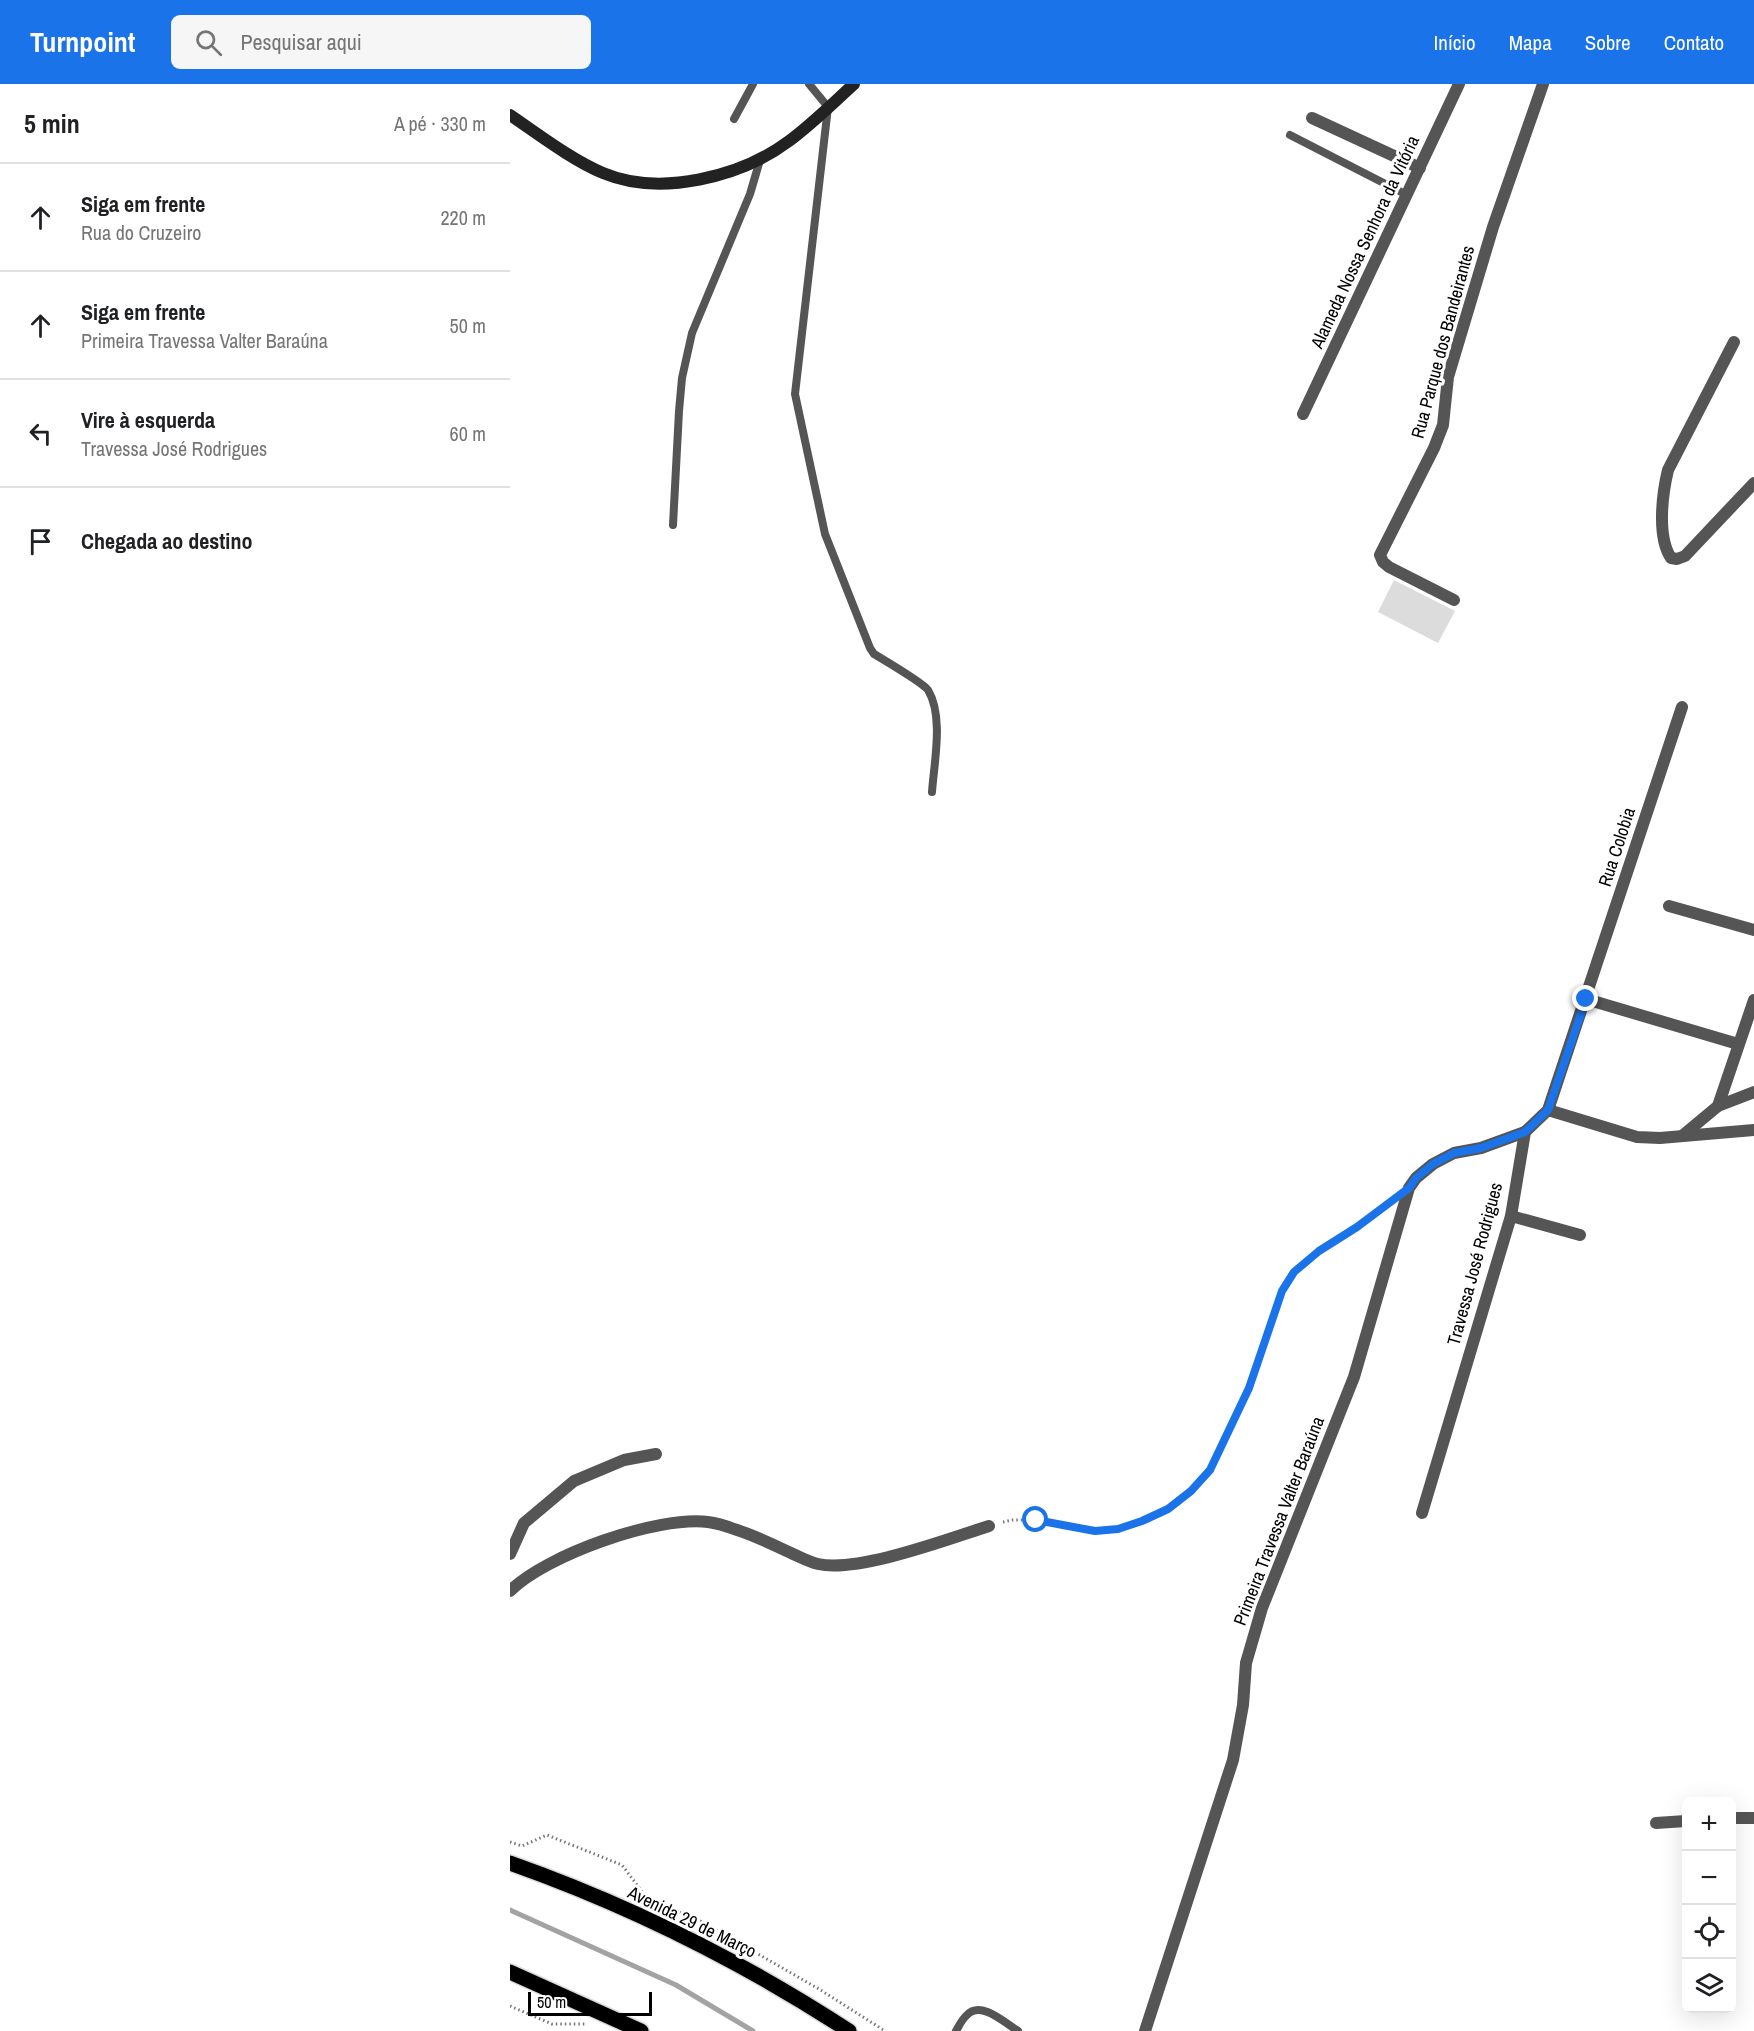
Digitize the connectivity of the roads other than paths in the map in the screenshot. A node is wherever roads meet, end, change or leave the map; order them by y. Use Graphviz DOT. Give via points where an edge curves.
graph roads {
  1 [pos="753,84"];
  2 [pos="809,84"];
  3 [pos="854,84"];
  4 [pos="1459,84"];
  5 [pos="1543,84"];
  6 [pos="828,107"];
  7 [pos="510,115"];
  8 [pos="1312,118"];
  9 [pos="734,119"];
  10 [pos="1290,135"];
  11 [pos="760,160"];
  12 [pos="1420,168"];
  13 [pos="1407,195"];
  14 [pos="1734,342"];
  15 [pos="1303,414"];
  16 [pos="1754,483"];
  17 [pos="673,525"];
  18 [pos="1454,600"];
  19 [pos="1682,707"];
  20 [pos="932,792"];
  21 [pos="1669,906"];
  22 [pos="1754,930"];
  23 [pos="1586,999"];
  24 [pos="1754,1000"];
  25 [pos="1738,1044"];
  26 [pos="1754,1092"];
  27 [pos="1718,1107"];
  28 [pos="1548,1110"];
  29 [pos="1754,1130"];
  30 [pos="1525,1132"];
  31 [pos="1681,1136"];
  32 [pos="1511,1216"];
  33 [pos="1580,1235"];
  34 [pos="656,1454"];
  35 [pos="1422,1513"];
  36 [pos="989,1526"];
  37 [pos="510,1554"];
  38 [pos="511,1585"];
  39 [pos="1736,1818"];
  40 [pos="1754,1818"];
  41 [pos="1682,1821"];
  42 [pos="1656,1823"];
  43 [pos="510,1863"];
  44 [pos="510,1972"];
  45 [pos="641,2031"];
  46 [pos="849,2031"];
  47 [pos="956,2031"];
  48 [pos="1018,2031"];
  49 [pos="1145,2031"];
  1 -- 9 [label="lane"];
  2 -- 6 [label="lane"];
  3 -- 6 [label="main road"];
  4 -- 12 [label="street, Alameda Nossa Senhora da Vitória"];
  5 -- 18 [label="street, Rua Parque dos Bandeirantes" via="1489,237 1448,377 1443,425 1380,555 1389,567"];
  6 -- 11 [label="main road"];
  6 -- 20 [label="lane" via="795,394 825,534 870,648 927,689 934,707 937,727"];
  7 -- 11 [label="main road" via="603,173 646,184 696,182"];
  8 -- 12 [label="street"];
  10 -- 13 [label="lane"];
  11 -- 17 [label="lane" via="750,194 692,333 682,378"];
  12 -- 13 [label="street, Alameda Nossa Senhora da Vitória"];
  13 -- 15 [label="street, Alameda Nossa Senhora da Vitória"];
  14 -- 16 [label="street" via="1668,471 1663,489 1663,538 1671,558 1685,556"];
  19 -- 23 [label="street, Rua Colobia"];
  21 -- 22 [label="street"];
  23 -- 25 [label="street"];
  23 -- 28 [label="street"];
  24 -- 25 [label="street"];
  25 -- 27 [label="street"];
  26 -- 27 [label="street"];
  27 -- 31 [label="street"];
  28 -- 30 [label="street"];
  28 -- 31 [label="street" via="1637,1137"];
  29 -- 31 [label="street"];
  30 -- 32 [label="street, Travessa José Rodrigues"];
  30 -- 49 [label="street, Primeira Travessa Valter Baraúna" via="1454,1153 1433,1164 1409,1188 1354,1377 1262,1608 1246,1663 1233,1760"];
  32 -- 33 [label="street"];
  32 -- 35 [label="street, Travessa José Rodrigues"];
  34 -- 37 [label="street" via="624,1460 574,1481 524,1523"];
  36 -- 38 [label="street" via="912,1551 842,1566 818,1564 735,1529 706,1522 677,1523 604,1541 555,1560"];
  39 -- 40 [label="street"];
  41 -- 42 [label="street"];
  43 -- 46 [label="main road, Avenida 29 de Março" via="561,1881 699,1943"];
  44 -- 45 [label="main road"];
  47 -- 48 [label="lane" via="967,2014 984,2010"];
}
